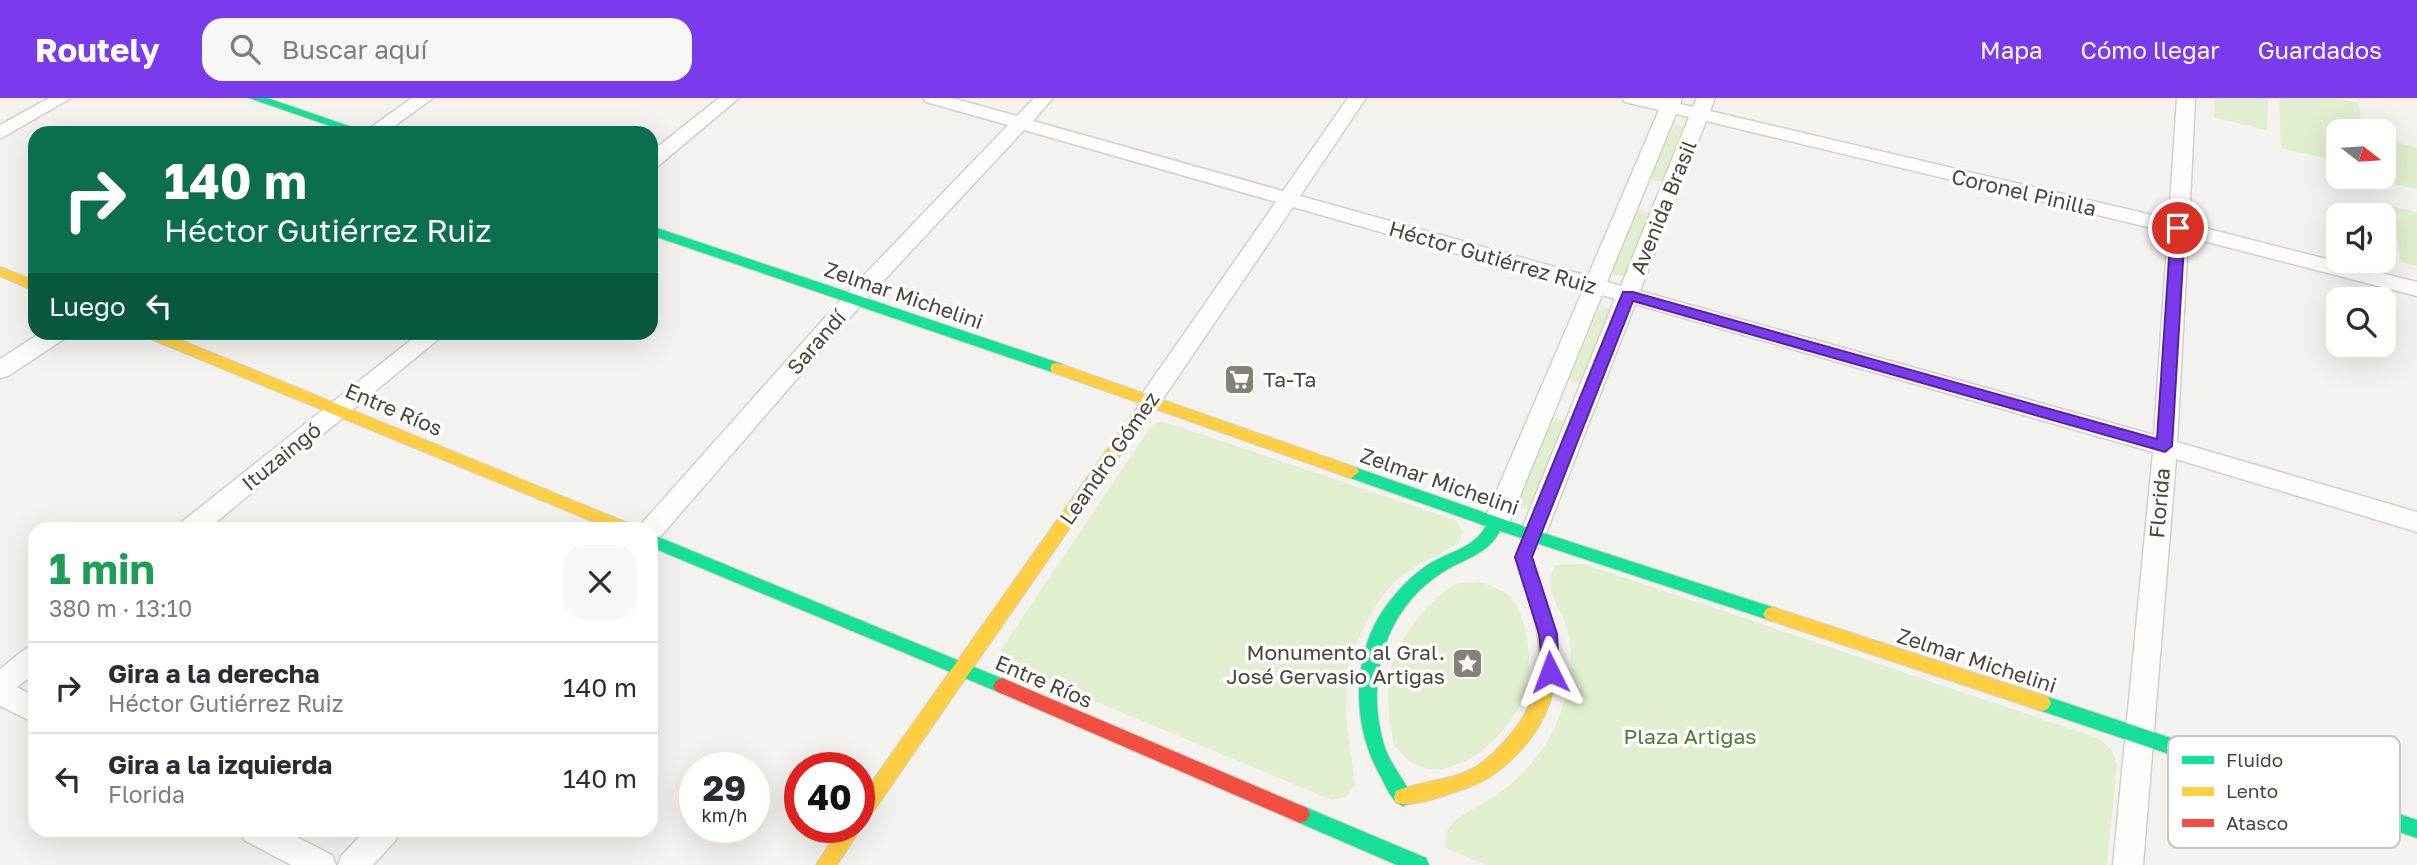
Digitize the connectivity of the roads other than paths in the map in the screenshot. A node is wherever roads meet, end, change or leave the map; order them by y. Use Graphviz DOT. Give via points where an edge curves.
graph roads {
  1 [pos="62,98"];
  2 [pos="255,98"];
  3 [pos="424,98"];
  4 [pos="730,98"];
  5 [pos="932,98"];
  6 [pos="1044,98"];
  7 [pos="1357,98"];
  8 [pos="1631,98"];
  9 [pos="2186,98"];
  10 [pos="1671,103"];
  11 [pos="1703,106"];
  12 [pos="1020,123"];
  13 [pos="341,126"];
  14 [pos="382,126"];
  15 [pos="0,133"];
  16 [pos="658,156"];
  17 [pos="1288,199"];
  18 [pos="2178,228"];
  19 [pos="658,232"];
  20 [pos="0,271"];
  21 [pos="28,283"];
  22 [pos="1595,285"];
  23 [pos="2417,289"];
  24 [pos="1628,295"];
  25 [pos="853,300"];
  26 [pos="47,340"];
  27 [pos="166,340"];
  28 [pos="426,340"];
  29 [pos="0,370"];
  30 [pos="1150,400"];
  31 [pos="339,409"];
  32 [pos="2165,446"];
  33 [pos="199,522"];
  34 [pos="610,522"];
  35 [pos="658,522"];
  36 [pos="2417,522"];
  37 [pos="1496,523"];
  38 [pos="1532,536"];
  39 [pos="658,543"];
  40 [pos="28,662"];
  41 [pos="960,668"];
  42 [pos="0,685"];
  43 [pos="0,692"];
  44 [pos="28,707"];
  45 [pos="2138,734"];
  46 [pos="2168,744"];
  47 [pos="875,793"];
  48 [pos="2400,823"];
  49 [pos="2417,829"];
  50 [pos="268,837"];
  51 [pos="379,837"];
  52 [pos="841,843"];
  53 [pos="1382,844"];
  54 [pos="321,865"];
  55 [pos="353,865"];
  56 [pos="826,865"];
  57 [pos="1373,865"];
  58 [pos="1419,865"];
  59 [pos="2128,865"];
  1 -- 15 [label="street"];
  2 -- 13 [label="street"];
  3 -- 14 [label="street"];
  4 -- 16 [label="street"];
  5 -- 12 [label="street, Héctor Gutiérrez Ruiz"];
  6 -- 12 [label="street, Sarandí"];
  7 -- 17 [label="street, Leandro Gómez"];
  8 -- 10 [label="street, Coronel Pinilla"];
  9 -- 18 [label="street, Florida"];
  10 -- 11 [label="street, Coronel Pinilla"];
  10 -- 22 [label="street, Avenida Brasil"];
  11 -- 18 [label="street, Coronel Pinilla"];
  11 -- 24 [label="street, Avenida Brasil"];
  12 -- 17 [label="street, Héctor Gutiérrez Ruiz"];
  12 -- 25 [label="street, Sarandí"];
  17 -- 22 [label="street, Héctor Gutiérrez Ruiz"];
  17 -- 30 [label="street, Leandro Gómez"];
  18 -- 23 [label="street, Coronel Pinilla"];
  18 -- 32 [label="street, Florida"];
  19 -- 25 [label="street, Zelmar Michelini"];
  20 -- 21 [label="street"];
  22 -- 24 [label="street, Héctor Gutiérrez Ruiz"];
  22 -- 37 [label="street, Avenida Brasil"];
  24 -- 32 [label="street, Héctor Gutiérrez Ruiz"];
  24 -- 38 [label="street, Avenida Brasil"];
  25 -- 30 [label="street, Zelmar Michelini"];
  25 -- 35 [label="street, Sarandí"];
  26 -- 29 [label="street"];
  27 -- 31 [label="street, Entre Ríos"];
  28 -- 31 [label="street, Ituzaingó"];
  30 -- 37 [label="street, Zelmar Michelini"];
  30 -- 41 [label="street, Leandro Gómez"];
  31 -- 33 [label="street, Ituzaingó"];
  31 -- 34 [label="street, Entre Ríos"];
  32 -- 36 [label="street, Héctor Gutiérrez Ruiz"];
  32 -- 45 [label="street, Florida"];
  37 -- 38 [label="street, Zelmar Michelini"];
  37 -- 38 [label="street, Avenida Brasil" via="1490,542 1436,569 1398,601 1379,637 1366,688 1376,747 1401,802 1477,776 1516,746 1539,713 1550,672 1548,634 1523,557"];
  38 -- 45 [label="street, Zelmar Michelini"];
  39 -- 41 [label="street, Entre Ríos"];
  40 -- 42 [label="street"];
  41 -- 47 [label="street, Leandro Gómez"];
  41 -- 53 [label="street, Entre Ríos"];
  43 -- 44 [label="street"];
  45 -- 46 [label="street, Zelmar Michelini"];
  45 -- 59 [label="street, Florida"];
  48 -- 49 [label="street, Zelmar Michelini"];
  50 -- 54 [label="street"];
  51 -- 55 [label="street"];
  52 -- 56 [label="street"];
  53 -- 57 [label="street"];
  53 -- 58 [label="street, Entre Ríos"];
}
